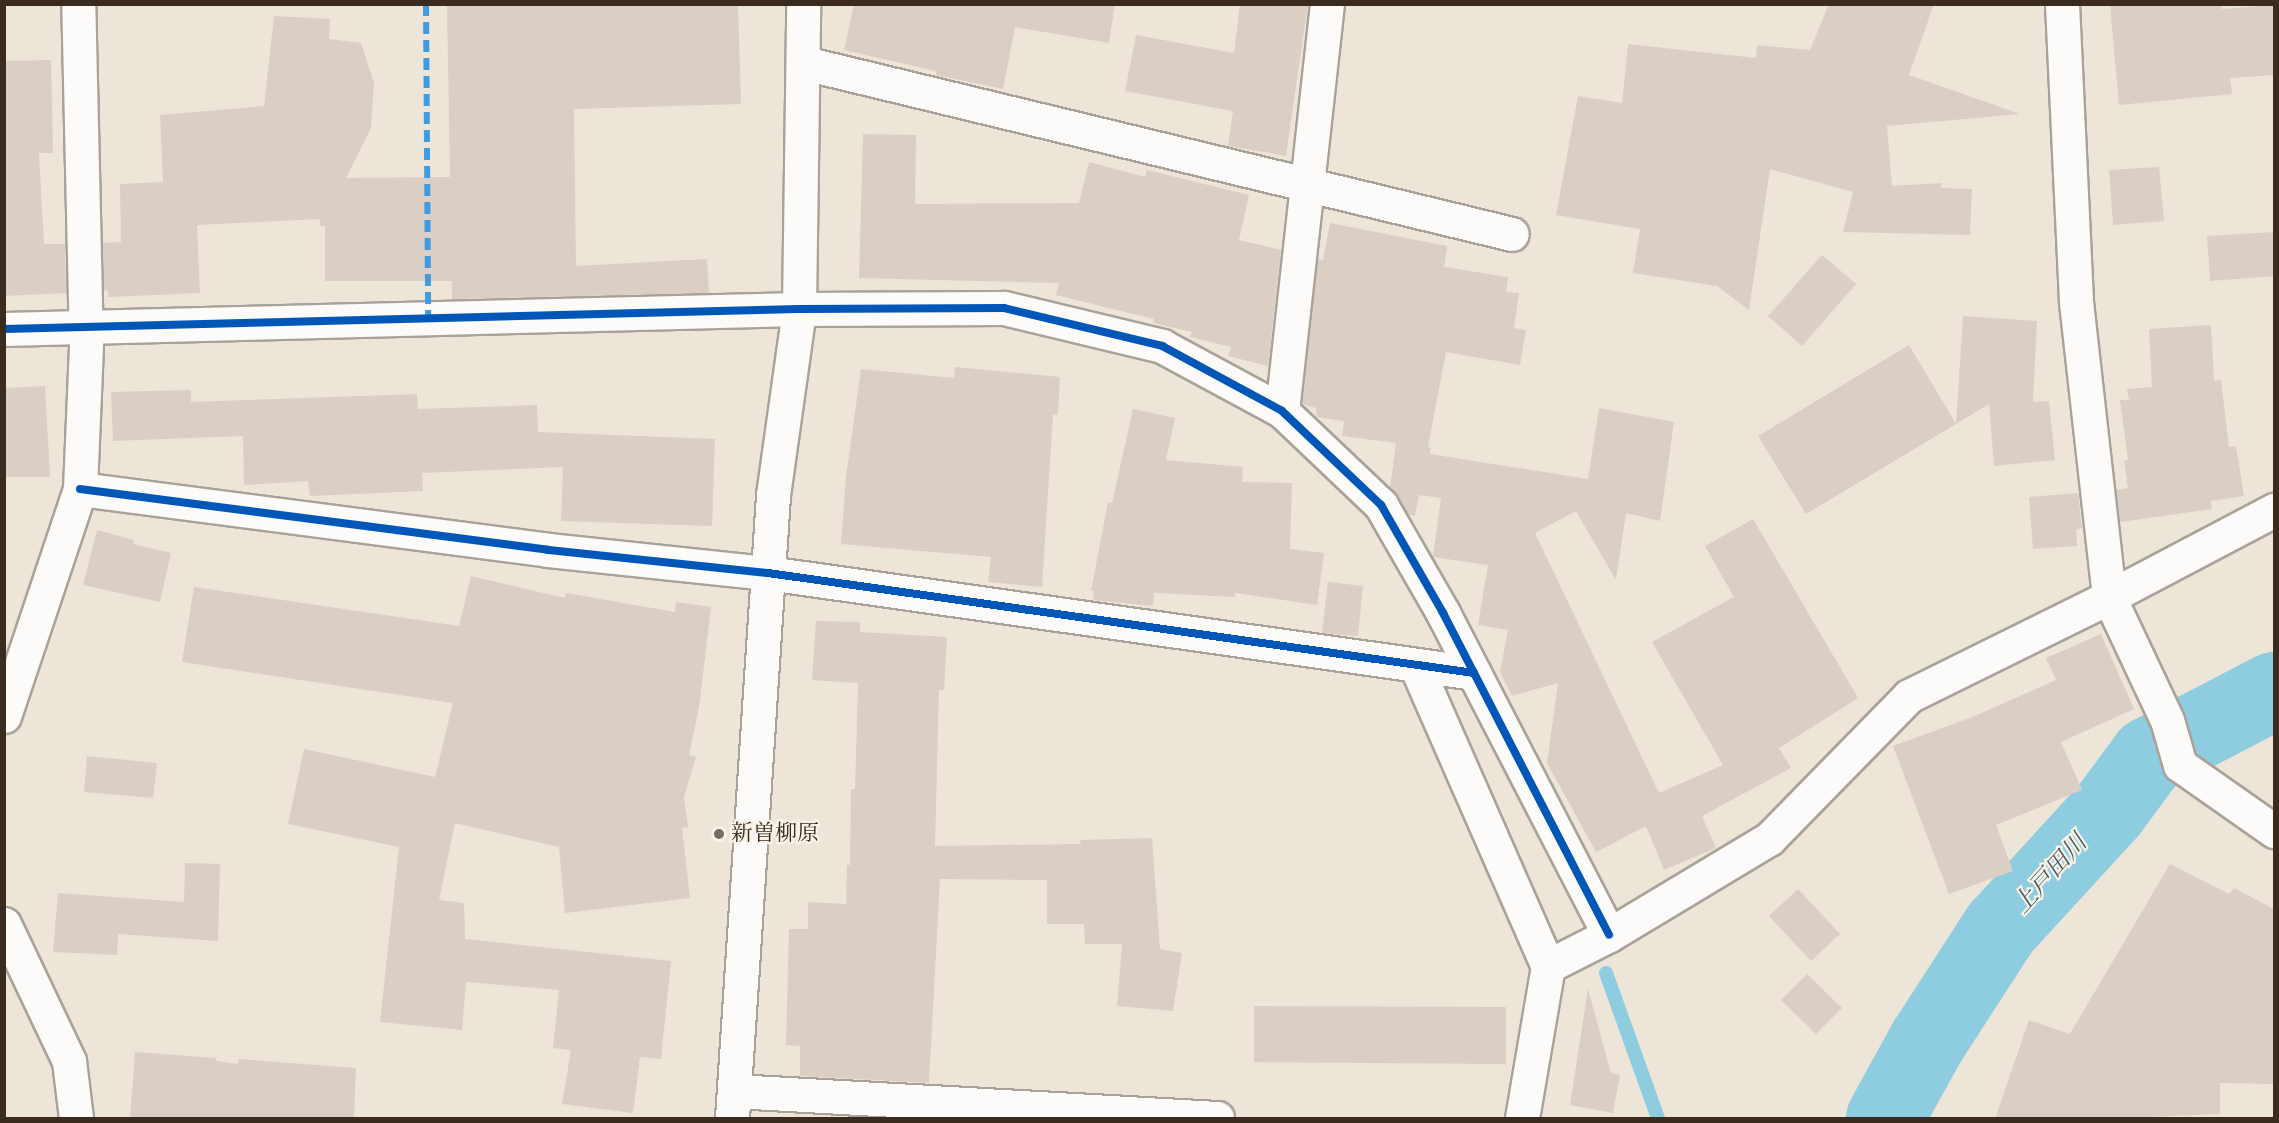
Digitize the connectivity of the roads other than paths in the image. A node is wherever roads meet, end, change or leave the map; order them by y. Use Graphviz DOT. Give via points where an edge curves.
graph roads {
  1 [pos="78,4"];
  2 [pos="803,4"];
  3 [pos="1327,4"];
  4 [pos="2062,4"];
  5 [pos="804,63"];
  6 [pos="1308,186"];
  7 [pos="1512,234"];
  8 [pos="799,309"];
  9 [pos="85,327"];
  10 [pos="4,329"];
  11 [pos="1282,411"];
  12 [pos="81,489"];
  13 [pos="2274,510"];
  14 [pos="768,573"];
  15 [pos="2109,597"];
  16 [pos="1416,666"];
  17 [pos="1474,673"];
  18 [pos="4,716"];
  19 [pos="2274,831"];
  20 [pos="4,924"];
  21 [pos="1609,935"];
  22 [pos="1548,966"];
  23 [pos="733,1105"];
  24 [pos="76,1119"];
  25 [pos="1217,1119"];
  26 [pos="1521,1119"];
  1 -- 9 [label="street"];
  2 -- 5 [label="street"];
  3 -- 6 [label="street"];
  4 -- 15 [label="street" via="2076,302"];
  5 -- 6 [label="street"];
  5 -- 8 [label="street"];
  6 -- 7 [label="street"];
  6 -- 11 [label="street"];
  8 -- 9 [label="street"];
  8 -- 11 [label="street" via="1004,308 1162,346"];
  8 -- 14 [label="street" via="773,495"];
  9 -- 10 [label="street"];
  9 -- 12 [label="street"];
  11 -- 17 [label="street" via="1381,506"];
  12 -- 14 [label="street"];
  12 -- 18 [label="street"];
  13 -- 15 [label="street"];
  14 -- 16 [label="street"];
  14 -- 23 [label="street"];
  15 -- 19 [label="street" via="2167,720 2180,765"];
  15 -- 21 [label="street" via="1909,696 1769,839"];
  16 -- 17 [label="street"];
  16 -- 22 [label="street"];
  17 -- 21 [label="street"];
  20 -- 24 [label="street" via="69,1061"];
  21 -- 22 [label="street"];
  22 -- 26 [label="street"];
  23 -- 25 [label="street"];
}
